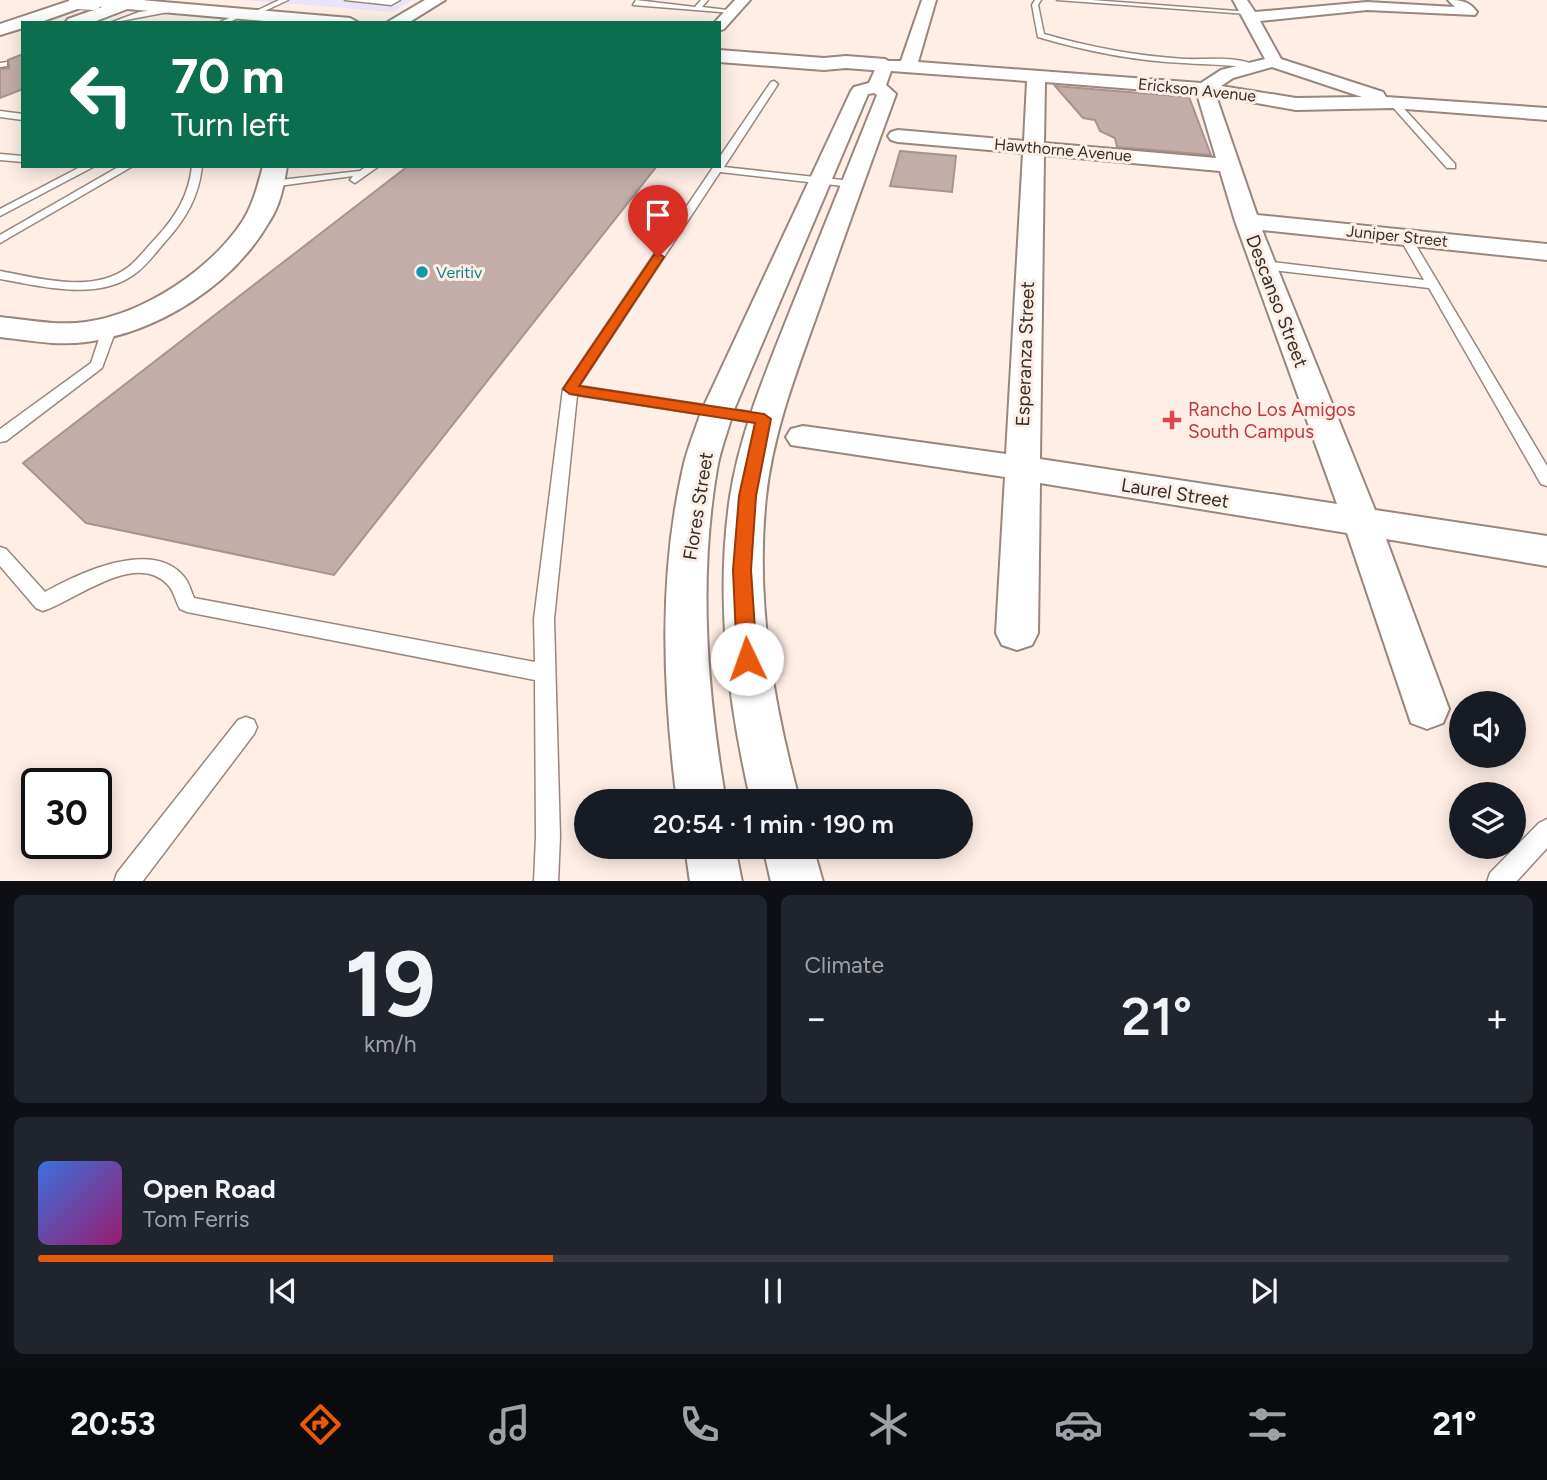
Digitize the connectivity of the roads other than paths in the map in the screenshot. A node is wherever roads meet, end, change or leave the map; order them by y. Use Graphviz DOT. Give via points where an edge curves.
graph roads {
  1 [pos="59,0"];
  2 [pos="78,0"];
  3 [pos="88,0"];
  4 [pos="285,0"];
  5 [pos="348,0"];
  6 [pos="397,0"];
  7 [pos="437,0"];
  8 [pos="640,0"];
  9 [pos="672,0"];
  10 [pos="705,0"];
  11 [pos="929,0"];
  12 [pos="1038,0"];
  13 [pos="1060,0"];
  14 [pos="1207,0"];
  15 [pos="1455,0"];
  16 [pos="132,2"];
  17 [pos="1364,3"];
  18 [pos="666,6"];
  19 [pos="738,6"];
  20 [pos="183,9"];
  21 [pos="697,9"];
  22 [pos="1212,10"];
  23 [pos="1246,10"];
  24 [pos="247,14"];
  25 [pos="0,20"];
  26 [pos="26,21"];
  27 [pos="80,21"];
  28 [pos="119,21"];
  29 [pos="227,21"];
  30 [pos="327,21"];
  31 [pos="399,21"];
  32 [pos="21,23"];
  33 [pos="721,24"];
  34 [pos="0,30"];
  35 [pos="21,43"];
  36 [pos="721,48"];
  37 [pos="721,56"];
  38 [pos="1,59"];
  39 [pos="846,62"];
  40 [pos="1273,62"];
  41 [pos="908,66"];
  42 [pos="1255,67"];
  43 [pos="1036,75"];
  44 [pos="881,76"];
  45 [pos="774,84"];
  46 [pos="1205,89"];
  47 [pos="1393,102"];
  48 [pos="21,108"];
  49 [pos="1547,114"];
  50 [pos="3,115"];
  51 [pos="21,117"];
  52 [pos="898,136"];
  53 [pos="1031,148"];
  54 [pos="0,157"];
  55 [pos="21,159"];
  56 [pos="721,164"];
  57 [pos="1228,165"];
  58 [pos="1451,166"];
  59 [pos="721,167"];
  60 [pos="85,168"];
  61 [pos="125,168"];
  62 [pos="197,168"];
  63 [pos="371,168"];
  64 [pos="718,168"];
  65 [pos="356,170"];
  66 [pos="273,175"];
  67 [pos="836,182"];
  68 [pos="22,202"];
  69 [pos="59,206"];
  70 [pos="0,213"];
  71 [pos="1247,221"];
  72 [pos="1405,237"];
  73 [pos="0,240"];
  74 [pos="1547,252"];
  75 [pos="1264,265"];
  76 [pos="0,275"];
  77 [pos="1432,285"];
  78 [pos="0,327"];
  79 [pos="110,327"];
  80 [pos="570,389"];
  81 [pos="717,412"];
  82 [pos="764,419"];
  83 [pos="0,437"];
  84 [pos="803,437"];
  85 [pos="1022,468"];
  86 [pos="1547,480"];
  87 [pos="1362,523"];
  88 [pos="1547,551"];
  89 [pos="0,554"];
  90 [pos="1017,633"];
  91 [pos="545,673"];
  92 [pos="1427,709"];
  93 [pos="246,727"];
  94 [pos="700,789"];
  95 [pos="772,789"];
  96 [pos="1547,831"];
  97 [pos="712,859"];
  98 [pos="791,859"];
  99 [pos="126,881"];
  100 [pos="546,881"];
  101 [pos="716,881"];
  102 [pos="797,881"];
  103 [pos="1499,881"];
  1 -- 25 [label="street"];
  2 -- 16 [label="street, bridge"];
  3 -- 26 [label="street"];
  4 -- 24 [label="lane"];
  5 -- 6 [label="lane"];
  7 -- 31 [label="street"];
  8 -- 18 [label="lane" via="635,4"];
  9 -- 18 [label="lane"];
  10 -- 21 [label="lane"];
  11 -- 41 [label="street"];
  12 -- 42 [label="lane" via="1041,35 1054,41"];
  13 -- 22 [label="lane"];
  14 -- 22 [label="lane"];
  15 -- 17 [label="street" via="1470,12"];
  16 -- 20 [label="street"];
  16 -- 27 [label="street"];
  17 -- 23 [label="street"];
  18 -- 21 [label="lane"];
  19 -- 21 [label="lane"];
  19 -- 33 [label="street"];
  20 -- 24 [label="street"];
  20 -- 28 [label="lane"];
  22 -- 23 [label="lane"];
  23 -- 40 [label="street"];
  24 -- 29 [label="lane"];
  24 -- 30 [label="street"];
  32 -- 34 [label="street"];
  35 -- 38 [label="street"];
  36 -- 39 [label="street, Erickson Avenue"];
  37 -- 39 [label="street, Erickson Avenue" via="824,65"];
  39 -- 44 [label="street, Erickson Avenue"];
  40 -- 42 [label="street"];
  40 -- 47 [label="street"];
  41 -- 43 [label="street, Erickson Avenue"];
  41 -- 44 [label="street, Erickson Avenue"];
  42 -- 46 [label="street" via="1227,74"];
  43 -- 46 [label="street, Erickson Avenue"];
  43 -- 53 [label="street, Esperanza Street"];
  44 -- 67 [label="street, Flores Street" via="887,94"];
  45 -- 56 [label="lane"];
  46 -- 47 [label="street, Erickson Avenue" via="1296,104"];
  46 -- 57 [label="street, Descanso Street"];
  47 -- 49 [label="street, Erickson Avenue"];
  47 -- 58 [label="lane"];
  48 -- 50 [label="lane"];
  50 -- 51 [label="lane"];
  52 -- 53 [label="street, Hawthorne Avenue"];
  53 -- 57 [label="street, Hawthorne Avenue"];
  53 -- 85 [label="street, Esperanza Street"];
  54 -- 55 [label="lane"];
  57 -- 71 [label="street, Descanso Street"];
  59 -- 67 [label="lane"];
  60 -- 68 [label="lane"];
  61 -- 69 [label="lane"];
  62 -- 76 [label="lane" via="185,210 123,276 78,287"];
  63 -- 65 [label="lane" via="355,180"];
  64 -- 80 [label="lane"];
  65 -- 66 [label="lane"];
  66 -- 79 [label="street" via="266,204 231,252 167,303"];
  67 -- 81 [label="street, Flores Street"];
  67 -- 82 [label="street, Flores Street"];
  68 -- 69 [label="lane"];
  68 -- 70 [label="lane"];
  69 -- 73 [label="lane"];
  71 -- 72 [label="street, Juniper Street"];
  71 -- 75 [label="street, Descanso Street"];
  72 -- 74 [label="street, Juniper Street"];
  72 -- 77 [label="lane"];
  75 -- 77 [label="lane"];
  75 -- 87 [label="street, Descanso Street"];
  77 -- 86 [label="lane"];
  78 -- 79 [label="street" via="60,332"];
  79 -- 83 [label="lane" via="97,365"];
  80 -- 81 [label="lane"];
  80 -- 91 [label="lane" via="544,619"];
  81 -- 82 [label="lane"];
  81 -- 94 [label="street, Flores Street" via="701,466 689,548 689,662"];
  82 -- 95 [label="street, Flores Street" via="748,496 742,570 747,659"];
  84 -- 85 [label="street, Laurel Street"];
  85 -- 87 [label="street, Laurel Street"];
  85 -- 90 [label="street, Esperanza Street"];
  87 -- 88 [label="street, Laurel Street"];
  87 -- 92 [label="street, Descanso Street"];
  89 -- 91 [label="lane" via="43,603 104,573 126,567 159,568 179,580 187,604"];
  91 -- 100 [label="lane"];
  93 -- 99 [label="lane"];
  96 -- 103 [label="lane"];
  97 -- 101 [label="street"];
  98 -- 102 [label="street"];
}
